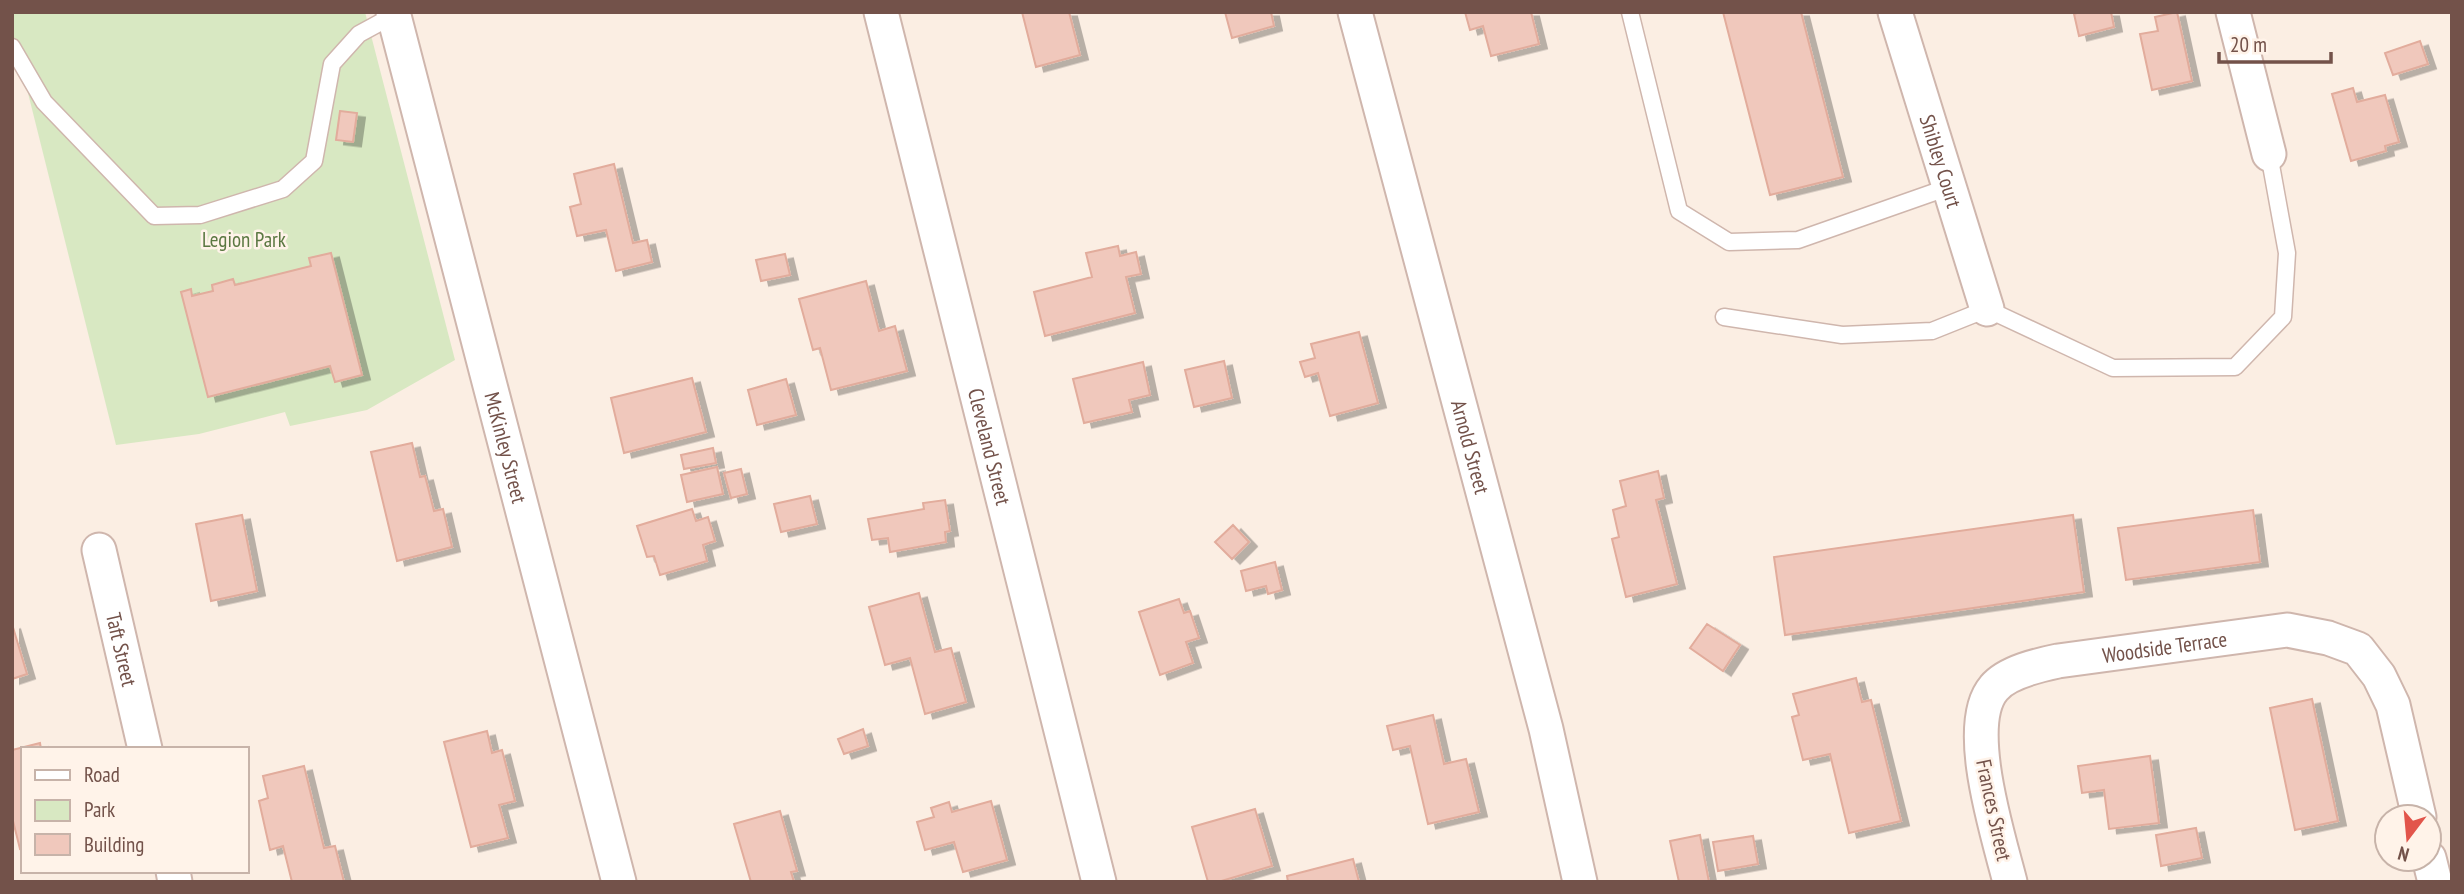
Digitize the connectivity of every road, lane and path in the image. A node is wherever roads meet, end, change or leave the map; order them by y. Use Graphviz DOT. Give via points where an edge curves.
graph roads {
  1 [pos="881,12"];
  2 [pos="1355,12"];
  3 [pos="1630,12"];
  4 [pos="1895,12"];
  5 [pos="2233,12"];
  6 [pos="393,14"];
  7 [pos="12,47"];
  8 [pos="2269,154"];
  9 [pos="1949,187"];
  10 [pos="1987,309"];
  11 [pos="1724,317"];
  12 [pos="99,550"];
  13 [pos="1980,738"];
  14 [pos="145,747"];
  15 [pos="2416,803"];
  16 [pos="619,882"];
  17 [pos="1099,882"];
  18 [pos="1580,882"];
  19 [pos="2010,882"];
  1 -- 17 [label="street, Cleveland Street"];
  2 -- 18 [label="street, Arnold Street" via="1546,729"];
  3 -- 9 [label="lane" via="1679,211 1729,242 1798,240"];
  4 -- 9 [label="street, Shibley Court"];
  5 -- 8 [label="street"];
  6 -- 7 [label="lane" via="359,34 332,64 314,161 283,189 200,215 154,216 44,102"];
  6 -- 16 [label="street, McKinley Street"];
  8 -- 10 [label="lane" via="2287,253 2283,317 2235,367 2113,368"];
  9 -- 10 [label="street, Shibley Court"];
  10 -- 11 [label="lane" via="1931,331 1842,335"];
  12 -- 14 [label="street, Taft Street"];
  13 -- 15 [label="street, Woodside Terrace" via="1994,687 2025,668 2287,630 2358,649 2379,676 2393,705"];
  13 -- 19 [label="street, Frances Street"];
}
